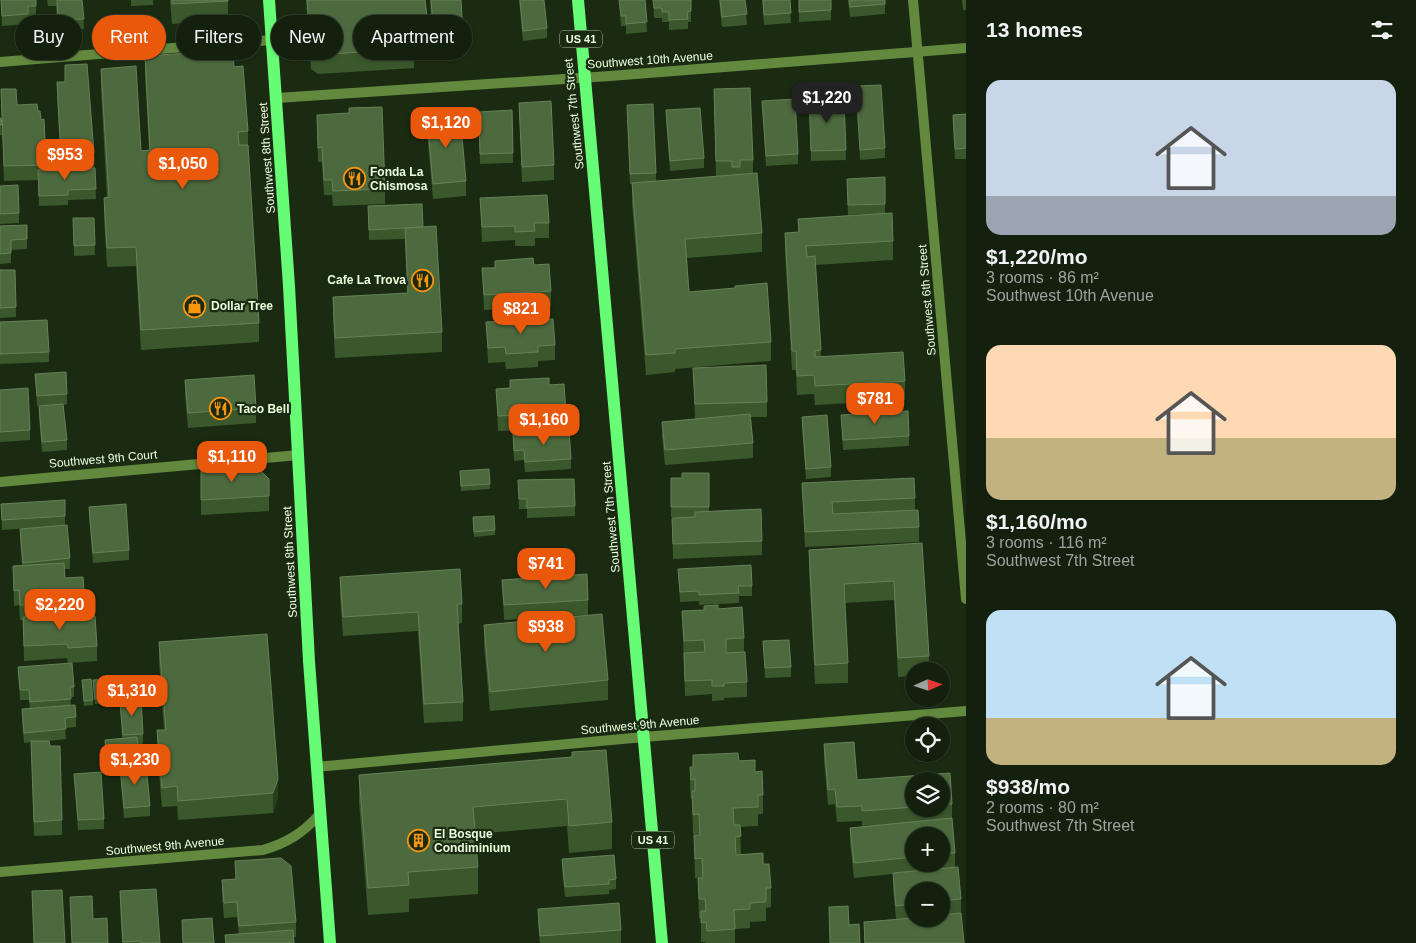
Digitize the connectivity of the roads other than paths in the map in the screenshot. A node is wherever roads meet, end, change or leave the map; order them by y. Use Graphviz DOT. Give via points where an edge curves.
graph roads {
  1 [pos="268,0"];
  2 [pos="578,0"];
  3 [pos="913,0"];
  4 [pos="271,30"];
  5 [pos="271,40"];
  6 [pos="966,48"];
  7 [pos="918,52"];
  8 [pos="274,60"];
  9 [pos="0,62"];
  10 [pos="584,78"];
  11 [pos="277,98"];
  12 [pos="299,456"];
  13 [pos="0,482"];
  14 [pos="966,599"];
  15 [pos="966,711"];
  16 [pos="644,737"];
  17 [pos="316,767"];
  18 [pos="320,814"];
  19 [pos="0,872"];
  20 [pos="330,943"];
  21 [pos="662,943"];
  1 -- 4 [label="main road, Southwest 8th Street"];
  2 -- 10 [label="main road, Southwest 7th Street / US 41"];
  3 -- 7 [label="street, Southwest 6th Street"];
  5 -- 9 [label="street"];
  6 -- 7 [label="street, Southwest 10th Avenue"];
  7 -- 10 [label="street, Southwest 10th Avenue"];
  7 -- 14 [label="street, Southwest 6th Street"];
  8 -- 11 [label="main road, Southwest 8th Street"];
  10 -- 11 [label="street, Southwest 10th Avenue"];
  10 -- 16 [label="main road, Southwest 7th Street / US 41"];
  11 -- 12 [label="main road, Southwest 8th Street"];
  12 -- 13 [label="street, Southwest 9th Court"];
  12 -- 17 [label="main road, Southwest 8th Street"];
  15 -- 16 [label="street, Southwest 9th Avenue"];
  16 -- 17 [label="street, Southwest 9th Avenue"];
  16 -- 21 [label="main road, Southwest 7th Street / US 41"];
  17 -- 18 [label="main road, Southwest 8th Street"];
  18 -- 19 [label="street, Southwest 9th Avenue" via="294,838 263,850"];
  18 -- 20 [label="main road, Southwest 8th Street"];
}
